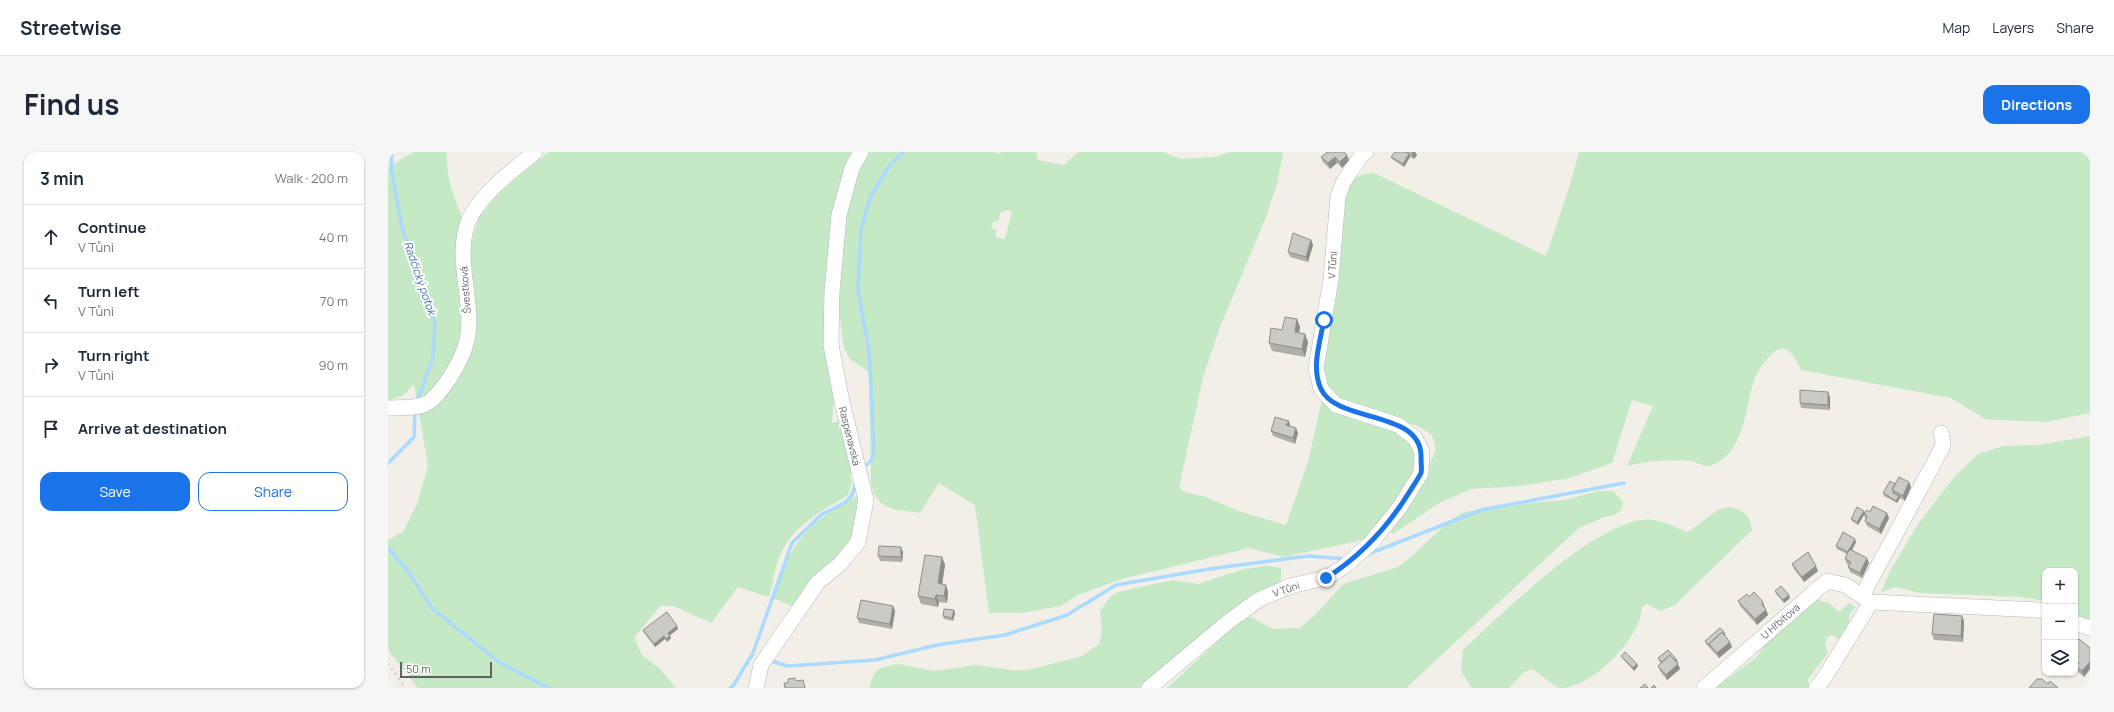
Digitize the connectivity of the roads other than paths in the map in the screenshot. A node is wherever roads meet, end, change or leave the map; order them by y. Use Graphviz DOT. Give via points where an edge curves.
graph roads {
  1 [pos="535,152"];
  2 [pos="861,152"];
  3 [pos="1366,152"];
  4 [pos="388,408"];
  5 [pos="1941,433"];
  6 [pos="1867,599"];
  7 [pos="2042,611"];
  8 [pos="2078,624"];
  9 [pos="2090,628"];
  10 [pos="756,688"];
  11 [pos="1150,688"];
  12 [pos="1704,688"];
  13 [pos="1816,688"];
  1 -- 4 [label="street, Švestková" via="490,189 468,222 462,251 467,304 467,340 456,368 437,396 422,407"];
  2 -- 10 [label="street, Raspenavská" via="852,168 839,214 832,292 831,345 866,500 858,542 840,564 818,582 761,665"];
  3 -- 11 [label="street, V Tůni" via="1344,181 1338,196 1332,280 1316,368 1321,389 1336,405 1398,425 1415,438 1422,452 1421,473 1400,507 1370,544 1345,566 1326,578 1290,586 1258,600"];
  5 -- 6 [label="street" via="1942,448"];
  6 -- 7 [label="street"];
  6 -- 12 [label="street, U Hřbitova" via="1845,585 1827,581"];
  6 -- 13 [label="street" via="1824,680"];
  8 -- 9 [label="street"];
}
